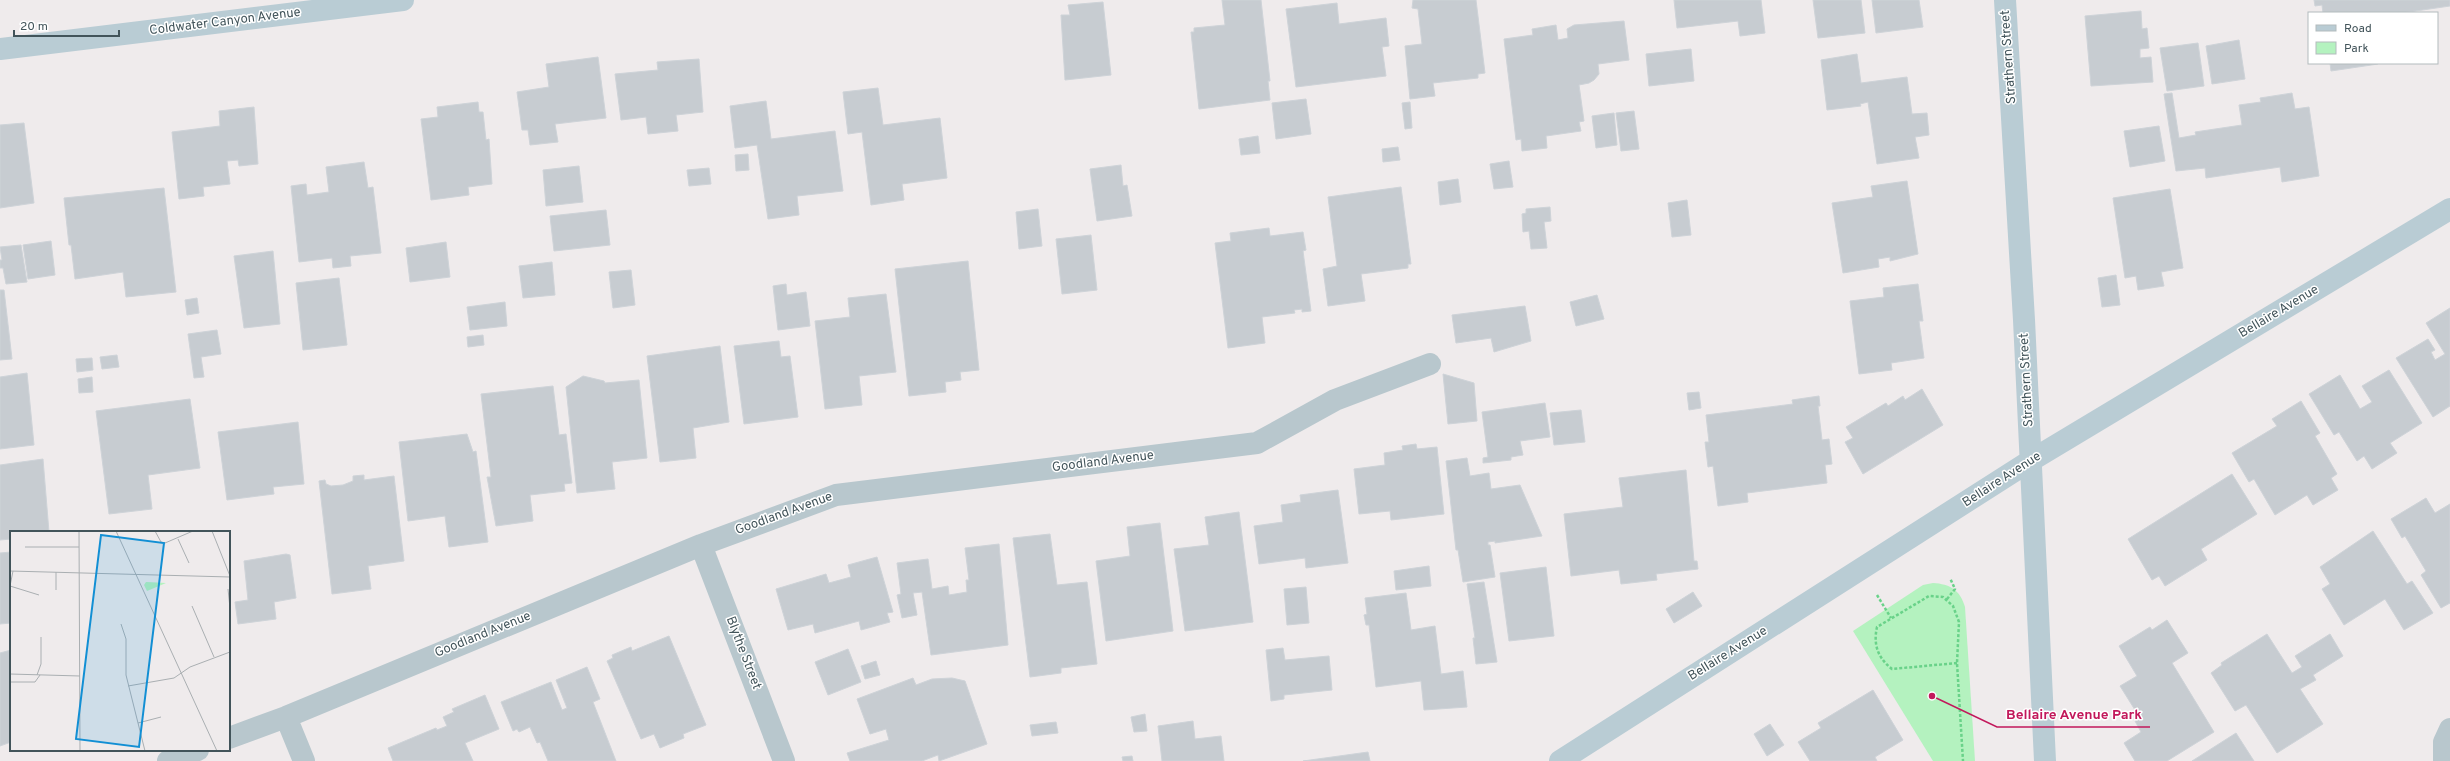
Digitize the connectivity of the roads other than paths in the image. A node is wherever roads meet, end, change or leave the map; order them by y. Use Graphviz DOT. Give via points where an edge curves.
graph roads {
  1 [pos="403,0"];
  2 [pos="2005,0"];
  3 [pos="0,49"];
  4 [pos="2450,209"];
  5 [pos="1430,364"];
  6 [pos="2030,461"];
  7 [pos="701,545"];
  8 [pos="286,717"];
  9 [pos="2450,729"];
  10 [pos="230,738"];
  11 [pos="195,751"];
  12 [pos="168,761"];
  13 [pos="304,761"];
  14 [pos="784,761"];
  15 [pos="1560,761"];
  16 [pos="2044,761"];
  17 [pos="2444,761"];
  1 -- 3 [label="street, Coldwater Canyon Avenue"];
  2 -- 6 [label="street, Strathern Street"];
  4 -- 6 [label="street, Bellaire Avenue"];
  5 -- 7 [label="street, Goodland Avenue" via="1335,400 1257,443 836,495"];
  6 -- 15 [label="street, Bellaire Avenue"];
  6 -- 16 [label="street, Strathern Street"];
  7 -- 8 [label="street, Goodland Avenue"];
  7 -- 14 [label="street, Blythe Street"];
  8 -- 10 [label="street, Goodland Avenue"];
  8 -- 13 [label="street"];
  9 -- 17 [label="street" via="2444,742"];
  11 -- 12 [label="street"];
}
